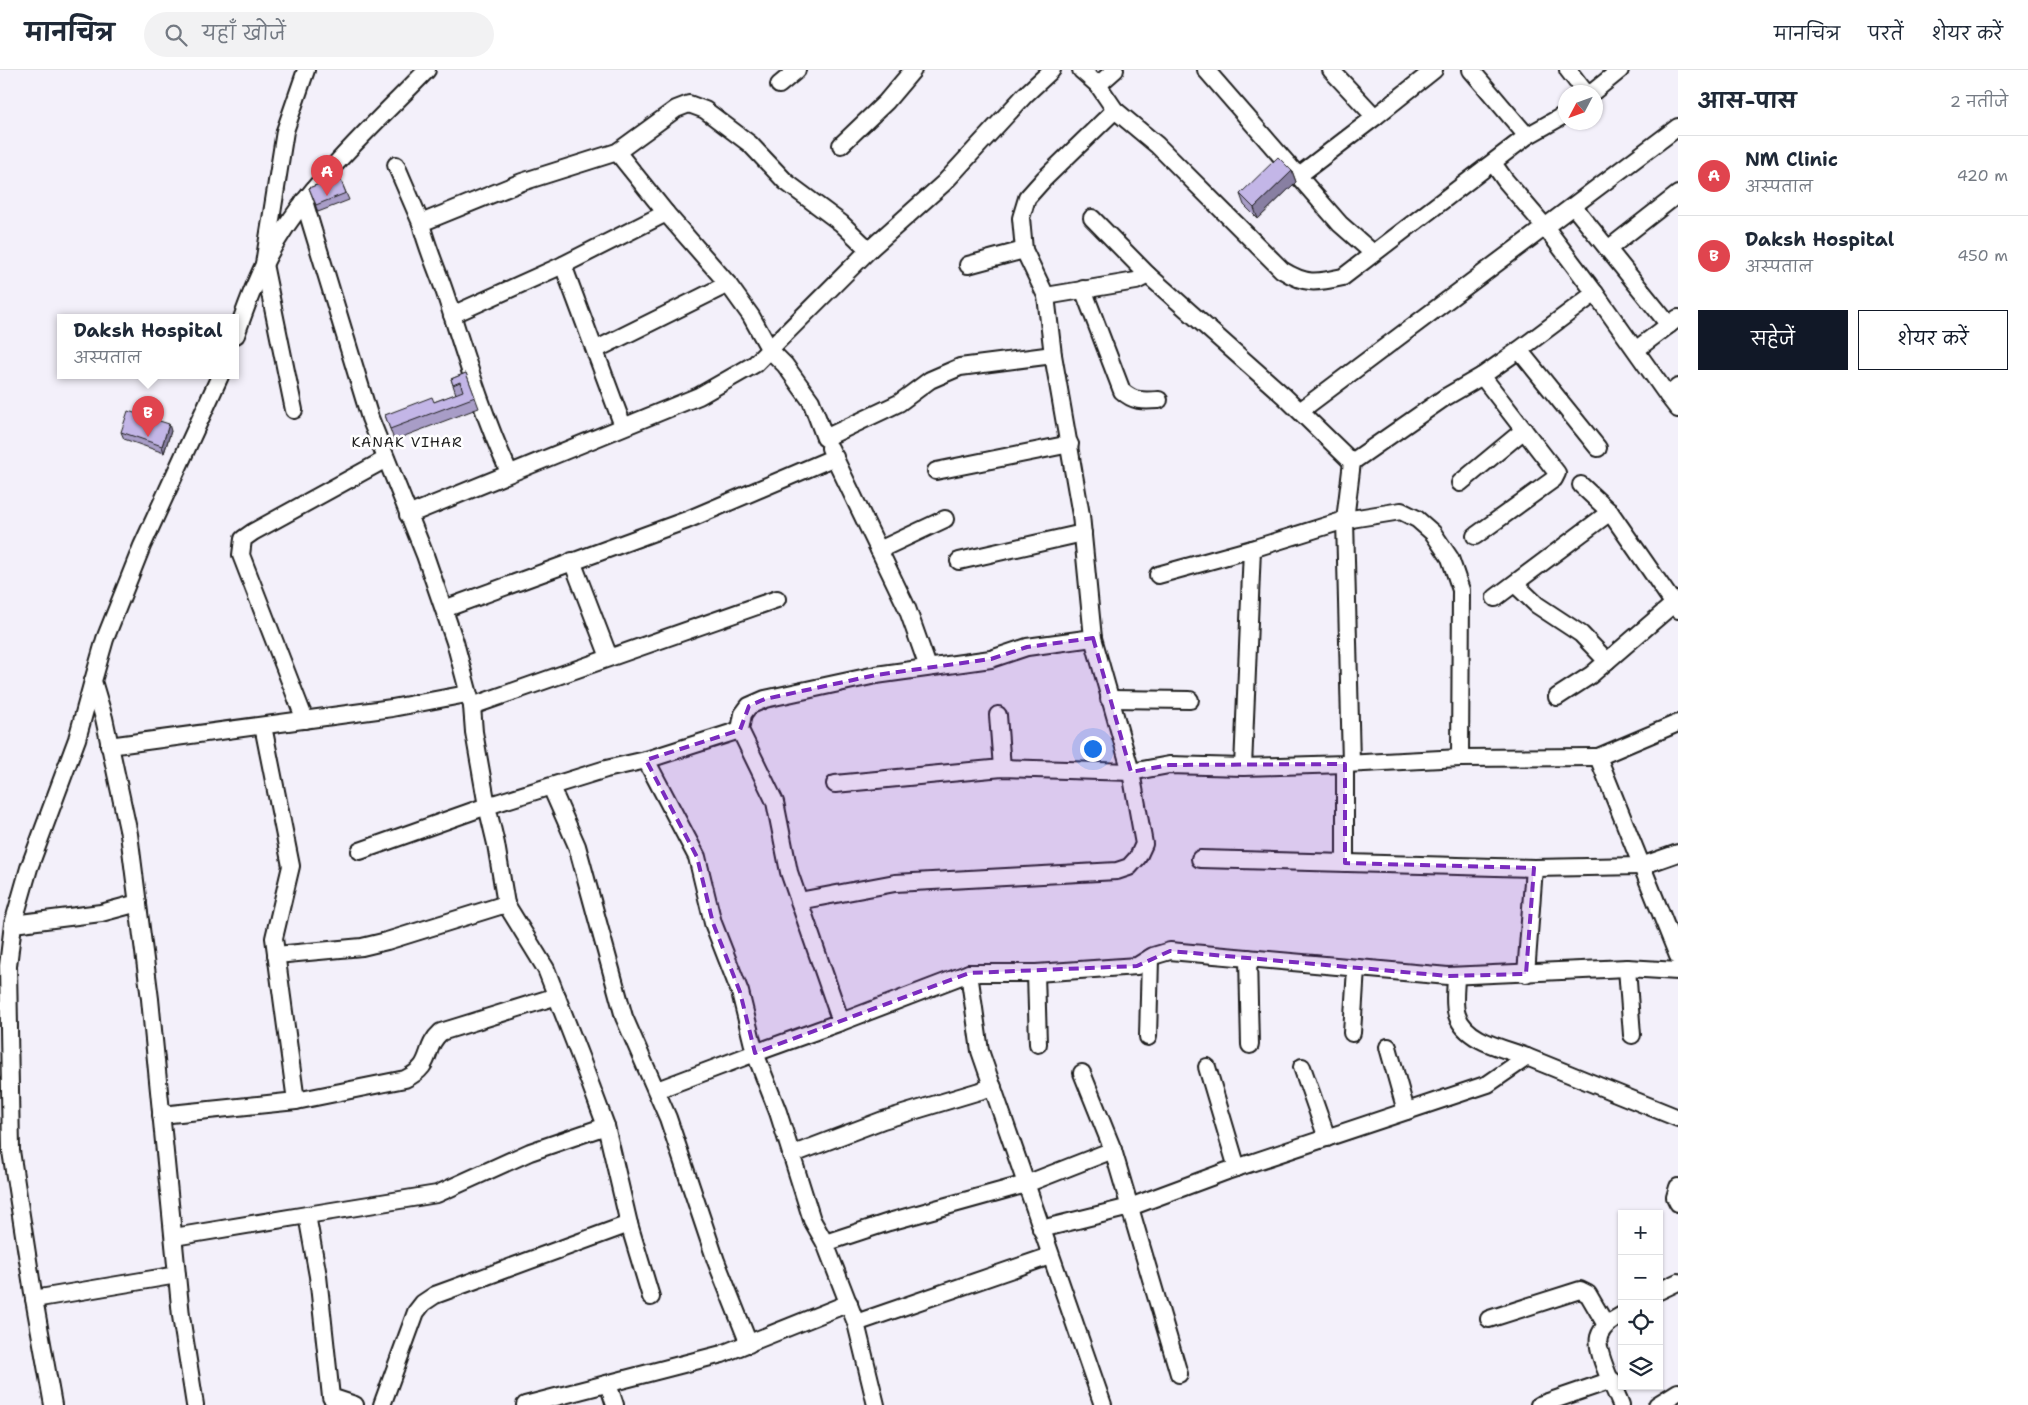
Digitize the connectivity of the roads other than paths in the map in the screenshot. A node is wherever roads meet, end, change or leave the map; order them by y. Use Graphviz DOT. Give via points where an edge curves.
graph roads {
  1 [pos="306,70"];
  2 [pos="427,70"];
  3 [pos="796,70"];
  4 [pos="913,70"];
  5 [pos="1052,70"];
  6 [pos="1081,70"];
  7 [pos="1115,70"];
  8 [pos="1206,70"];
  9 [pos="1331,70"];
  10 [pos="1434,70"];
  11 [pos="1471,70"];
  12 [pos="1568,70"];
  13 [pos="1620,70"];
  14 [pos="779,85"];
  15 [pos="1098,85"];
  16 [pos="1580,85"];
  17 [pos="1602,85"];
  18 [pos="1115,110"];
  19 [pos="1376,117"];
  20 [pos="1558,119"];
  21 [pos="1678,127"];
  22 [pos="1527,136"];
  23 [pos="841,145"];
  24 [pos="617,152"];
  25 [pos="1493,163"];
  26 [pos="396,165"];
  27 [pos="1298,176"];
  28 [pos="1678,194"];
  29 [pos="304,201"];
  30 [pos="1574,207"];
  31 [pos="666,213"];
  32 [pos="1092,218"];
  33 [pos="421,223"];
  34 [pos="1546,228"];
  35 [pos="1608,249"];
  36 [pos="869,250"];
  37 [pos="1024,250"];
  38 [pos="1373,253"];
  39 [pos="264,264"];
  40 [pos="563,265"];
  41 [pos="968,265"];
  42 [pos="1148,274"];
  43 [pos="728,284"];
  44 [pos="1083,289"];
  45 [pos="1595,293"];
  46 [pos="1046,296"];
  47 [pos="452,314"];
  48 [pos="1673,322"];
  49 [pos="239,327"];
  50 [pos="1636,349"];
  51 [pos="595,350"];
  52 [pos="770,350"];
  53 [pos="1519,350"];
  54 [pos="1053,355"];
  55 [pos="1482,376"];
  56 [pos="219,379"];
  57 [pos="1673,392"];
  58 [pos="1159,400"];
  59 [pos="1678,409"];
  60 [pos="294,410"];
  61 [pos="1300,411"];
  62 [pos="623,426"];
  63 [pos="1524,430"];
  64 [pos="825,438"];
  65 [pos="1070,444"];
  66 [pos="1598,448"];
  67 [pos="835,457"];
  68 [pos="386,459"];
  69 [pos="1352,462"];
  70 [pos="936,471"];
  71 [pos="509,472"];
  72 [pos="1460,483"];
  73 [pos="1581,485"];
  74 [pos="1610,512"];
  75 [pos="408,515"];
  76 [pos="945,519"];
  77 [pos="1345,520"];
  78 [pos="1083,533"];
  79 [pos="1475,536"];
  80 [pos="1252,548"];
  81 [pos="878,550"];
  82 [pos="572,561"];
  83 [pos="959,561"];
  84 [pos="1158,575"];
  85 [pos="1514,584"];
  86 [pos="1495,598"];
  87 [pos="777,599"];
  88 [pos="1677,605"];
  89 [pos="444,609"];
  90 [pos="1094,638"];
  91 [pos="609,657"];
  92 [pos="1607,661"];
  93 [pos="928,667"];
  94 [pos="93,681"];
  95 [pos="1557,697"];
  96 [pos="1110,699"];
  97 [pos="469,700"];
  98 [pos="1190,700"];
  99 [pos="998,715"];
  100 [pos="305,720"];
  101 [pos="1678,723"];
  102 [pos="263,726"];
  103 [pos="740,730"];
  104 [pos="110,746"];
  105 [pos="1598,757"];
  106 [pos="1460,758"];
  107 [pos="646,760"];
  108 [pos="1348,764"];
  109 [pos="1243,767"];
  110 [pos="1002,768"];
  111 [pos="1131,772"];
  112 [pos="835,784"];
  113 [pos="551,787"];
  114 [pos="487,806"];
  115 [pos="360,851"];
  116 [pos="1678,853"];
  117 [pos="1200,859"];
  118 [pos="1345,863"];
  119 [pos="1641,866"];
  120 [pos="1534,868"];
  121 [pos="799,901"];
  122 [pos="138,903"];
  123 [pos="506,904"];
  124 [pos="13,924"];
  125 [pos="276,955"];
  126 [pos="1678,956"];
  127 [pos="1150,958"];
  128 [pos="1248,958"];
  129 [pos="1356,968"];
  130 [pos="1627,968"];
  131 [pos="1678,970"];
  132 [pos="1036,972"];
  133 [pos="969,973"];
  134 [pos="1526,974"];
  135 [pos="1456,976"];
  136 [pos="557,996"];
  137 [pos="841,1022"];
  138 [pos="1352,1033"];
  139 [pos="1632,1036"];
  140 [pos="1148,1037"];
  141 [pos="1038,1044"];
  142 [pos="1250,1045"];
  143 [pos="1388,1047"];
  144 [pos="755,1053"];
  145 [pos="1528,1057"];
  146 [pos="1207,1067"];
  147 [pos="1302,1067"];
  148 [pos="1082,1073"];
  149 [pos="992,1087"];
  150 [pos="657,1090"];
  151 [pos="296,1101"];
  152 [pos="1406,1111"];
  153 [pos="161,1115"];
  154 [pos="1678,1118"];
  155 [pos="606,1126"];
  156 [pos="1326,1138"];
  157 [pos="1113,1150"];
  158 [pos="6,1152"];
  159 [pos="791,1155"];
  160 [pos="1237,1168"];
  161 [pos="1026,1184"];
  162 [pos="1678,1187"];
  163 [pos="1678,1203"];
  164 [pos="1130,1206"];
  165 [pos="307,1215"];
  166 [pos="629,1224"];
  167 [pos="1041,1229"];
  168 [pos="174,1237"];
  169 [pos="825,1242"];
  170 [pos="1050,1256"];
  171 [pos="177,1275"];
  172 [pos="1678,1282"];
  173 [pos="1663,1289"];
  174 [pos="651,1297"];
  175 [pos="34,1299"];
  176 [pos="849,1304"];
  177 [pos="1618,1318"];
  178 [pos="1489,1319"];
  179 [pos="856,1323"];
  180 [pos="1606,1325"];
  181 [pos="749,1344"];
  182 [pos="1179,1374"];
  183 [pos="1612,1380"];
  184 [pos="608,1384"];
  185 [pos="1678,1392"];
  186 [pos="331,1401"];
  187 [pos="53,1405"];
  188 [pos="195,1405"];
  189 [pos="355,1405"];
  190 [pos="382,1405"];
  191 [pos="525,1405"];
  192 [pos="615,1405"];
  193 [pos="876,1405"];
  194 [pos="1103,1405"];
  195 [pos="1539,1405"];
  196 [pos="1621,1405"];
  197 [pos="1657,1405"];
  1 -- 39 [label="street" via="286,131"];
  2 -- 29 [label="street"];
  3 -- 14 [label="street"];
  4 -- 23 [label="street" via="886,102"];
  5 -- 36 [label="street" via="944,183"];
  6 -- 15 [label="street"];
  7 -- 15 [label="street"];
  8 -- 27 [label="street"];
  9 -- 19 [label="street"];
  10 -- 19 [label="street"];
  11 -- 22 [label="street"];
  12 -- 16 [label="street"];
  13 -- 17 [label="street"];
  15 -- 18 [label="street"];
  18 -- 37 [label="street" via="1028,198 1021,218"];
  18 -- 38 [label="street" via="1157,145 1250,240 1296,279 1316,283 1343,277"];
  19 -- 27 [label="street"];
  20 -- 22 [label="street"];
  21 -- 30 [label="street"];
  22 -- 25 [label="street"];
  24 -- 31 [label="street"];
  24 -- 33 [label="street" via="522,182"];
  24 -- 36 [label="street" via="676,109 689,104 705,110 750,144 786,182 841,223"];
  25 -- 34 [label="street"];
  25 -- 38 [label="street"];
  26 -- 33 [label="street"];
  27 -- 38 [label="street" via="1340,224"];
  28 -- 35 [label="street"];
  29 -- 39 [label="street"];
  29 -- 68 [label="street" via="370,418"];
  30 -- 34 [label="street"];
  30 -- 35 [label="street"];
  31 -- 40 [label="street"];
  31 -- 43 [label="street"];
  32 -- 42 [label="street"];
  33 -- 47 [label="street"];
  34 -- 45 [label="street"];
  34 -- 61 [label="street"];
  35 -- 48 [label="street"];
  36 -- 52 [label="street"];
  37 -- 41 [label="street"];
  37 -- 46 [label="street"];
  39 -- 49 [label="street"];
  39 -- 60 [label="street"];
  40 -- 47 [label="street"];
  40 -- 51 [label="street"];
  42 -- 44 [label="street" via="1136,281"];
  42 -- 61 [label="street"];
  43 -- 51 [label="street"];
  43 -- 52 [label="street"];
  44 -- 46 [label="street"];
  44 -- 58 [label="street" via="1122,391 1139,401"];
  45 -- 50 [label="street"];
  45 -- 53 [label="street"];
  46 -- 54 [label="street"];
  47 -- 71 [label="street" via="479,401"];
  48 -- 50 [label="street"];
  50 -- 57 [label="street"];
  51 -- 62 [label="street"];
  52 -- 62 [label="street" via="755,364 699,396"];
  52 -- 64 [label="street" via="811,402"];
  53 -- 55 [label="street"];
  53 -- 66 [label="street"];
  54 -- 64 [label="street" via="960,367 930,380 899,403"];
  54 -- 65 [label="street"];
  55 -- 63 [label="street"];
  55 -- 69 [label="street" via="1444,398"];
  56 -- 94 [label="street" via="142,546 105,639"];
  57 -- 59 [label="street"];
  61 -- 69 [label="street"];
  62 -- 71 [label="street"];
  63 -- 72 [label="street"];
  63 -- 79 [label="street" via="1555,469 1557,477"];
  64 -- 67 [label="street"];
  65 -- 70 [label="street"];
  65 -- 78 [label="street"];
  67 -- 81 [label="street"];
  67 -- 82 [label="street" via="687,520"];
  68 -- 75 [label="street"];
  68 -- 100 [label="street" via="243,539 241,555"];
  69 -- 77 [label="street"];
  71 -- 75 [label="street"];
  73 -- 74 [label="street"];
  74 -- 85 [label="street"];
  74 -- 88 [label="street"];
  75 -- 89 [label="street"];
  76 -- 81 [label="street"];
  77 -- 80 [label="street"];
  77 -- 106 [label="street" via="1401,512 1417,519 1433,533 1450,558 1461,590"];
  77 -- 108 [label="street"];
  78 -- 83 [label="street"];
  78 -- 90 [label="street"];
  80 -- 84 [label="street"];
  80 -- 109 [label="street"];
  81 -- 93 [label="street" via="907,608"];
  82 -- 89 [label="street"];
  82 -- 91 [label="street"];
  85 -- 86 [label="street"];
  85 -- 92 [label="street" via="1537,605 1581,634"];
  87 -- 91 [label="street"];
  88 -- 92 [label="street"];
  89 -- 97 [label="street"];
  90 -- 93 [label="street" via="1027,646 991,659"];
  90 -- 96 [label="street"];
  91 -- 97 [label="street"];
  92 -- 95 [label="street"];
  93 -- 103 [label="street" via="765,699 749,706 742,714"];
  94 -- 104 [label="street"];
  94 -- 124 [label="street" via="77,739 29,868"];
  96 -- 98 [label="street"];
  96 -- 111 [label="street"];
  97 -- 100 [label="street"];
  97 -- 114 [label="street"];
  99 -- 110 [label="street"];
  100 -- 102 [label="street"];
  101 -- 105 [label="street"];
  102 -- 104 [label="street"];
  102 -- 125 [label="street" via="290,866 274,938"];
  103 -- 107 [label="street"];
  103 -- 121 [label="street" via="775,802 789,872"];
  104 -- 122 [label="street" via="129,834"];
  105 -- 106 [label="street"];
  105 -- 119 [label="street"];
  106 -- 108 [label="street"];
  107 -- 113 [label="street"];
  107 -- 144 [label="street" via="697,857 713,923 740,992"];
  108 -- 109 [label="street"];
  108 -- 118 [label="street"];
  109 -- 111 [label="street" via="1169,765"];
  110 -- 111 [label="street"];
  110 -- 112 [label="street"];
  111 -- 121 [label="street" via="1144,844 1129,867 1117,871 895,883"];
  113 -- 114 [label="street"];
  113 -- 150 [label="street" via="576,846 624,1017"];
  114 -- 115 [label="street"];
  114 -- 123 [label="street"];
  116 -- 119 [label="street"];
  117 -- 118 [label="street"];
  118 -- 120 [label="street"];
  119 -- 120 [label="street"];
  119 -- 126 [label="street"];
  120 -- 134 [label="street"];
  121 -- 137 [label="street"];
  122 -- 124 [label="street" via="101,913"];
  122 -- 153 [label="street"];
  123 -- 125 [label="street" via="387,942"];
  123 -- 136 [label="street" via="546,969"];
  124 -- 158 [label="street" via="8,966"];
  125 -- 151 [label="street"];
  127 -- 128 [label="street" via="1170,951"];
  127 -- 132 [label="street" via="1137,966"];
  127 -- 140 [label="street"];
  128 -- 129 [label="street"];
  128 -- 142 [label="street"];
  129 -- 135 [label="street"];
  129 -- 138 [label="street"];
  130 -- 131 [label="street"];
  130 -- 134 [label="street"];
  130 -- 139 [label="street"];
  132 -- 133 [label="street"];
  132 -- 141 [label="street"];
  133 -- 137 [label="street"];
  133 -- 149 [label="street" via="977,1036"];
  134 -- 135 [label="street"];
  135 -- 145 [label="street" via="1456,1014 1463,1026 1474,1037"];
  136 -- 151 [label="street" via="440,1032 433,1038 424,1066 405,1079"];
  136 -- 155 [label="street"];
  137 -- 144 [label="street"];
  143 -- 152 [label="street"];
  144 -- 150 [label="street"];
  144 -- 159 [label="street"];
  145 -- 152 [label="street" via="1488,1084"];
  145 -- 154 [label="street"];
  146 -- 160 [label="street"];
  147 -- 156 [label="street"];
  148 -- 157 [label="street"];
  149 -- 159 [label="street" via="883,1120"];
  149 -- 161 [label="street"];
  150 -- 181 [label="street" via="716,1261"];
  151 -- 153 [label="street"];
  152 -- 156 [label="street"];
  153 -- 168 [label="street"];
  155 -- 165 [label="street" via="530,1152 437,1194"];
  155 -- 166 [label="street"];
  156 -- 160 [label="street"];
  157 -- 161 [label="street"];
  157 -- 164 [label="street"];
  158 -- 175 [label="street"];
  159 -- 169 [label="street" via="812,1220"];
  160 -- 164 [label="street"];
  161 -- 167 [label="street"];
  161 -- 169 [label="street"];
  162 -- 163 [label="street" via="1675,1197"];
  164 -- 167 [label="street"];
  164 -- 182 [label="street"];
  165 -- 168 [label="street"];
  165 -- 186 [label="street" via="319,1284"];
  166 -- 174 [label="street"];
  166 -- 190 [label="street" via="435,1295 423,1303 416,1312"];
  167 -- 170 [label="street"];
  168 -- 171 [label="street"];
  169 -- 176 [label="street"];
  170 -- 179 [label="street"];
  170 -- 194 [label="street"];
  171 -- 175 [label="street"];
  171 -- 188 [label="street"];
  172 -- 173 [label="street"];
  175 -- 187 [label="street"];
  176 -- 179 [label="street"];
  176 -- 181 [label="street"];
  177 -- 180 [label="street"];
  178 -- 180 [label="street" via="1580,1290 1588,1294"];
  179 -- 193 [label="street"];
  180 -- 183 [label="street" via="1599,1336 1600,1350"];
  181 -- 184 [label="street"];
  183 -- 195 [label="street"];
  183 -- 196 [label="street"];
  184 -- 191 [label="street"];
  184 -- 192 [label="street"];
  185 -- 197 [label="street"];
  186 -- 189 [label="street"];
}
